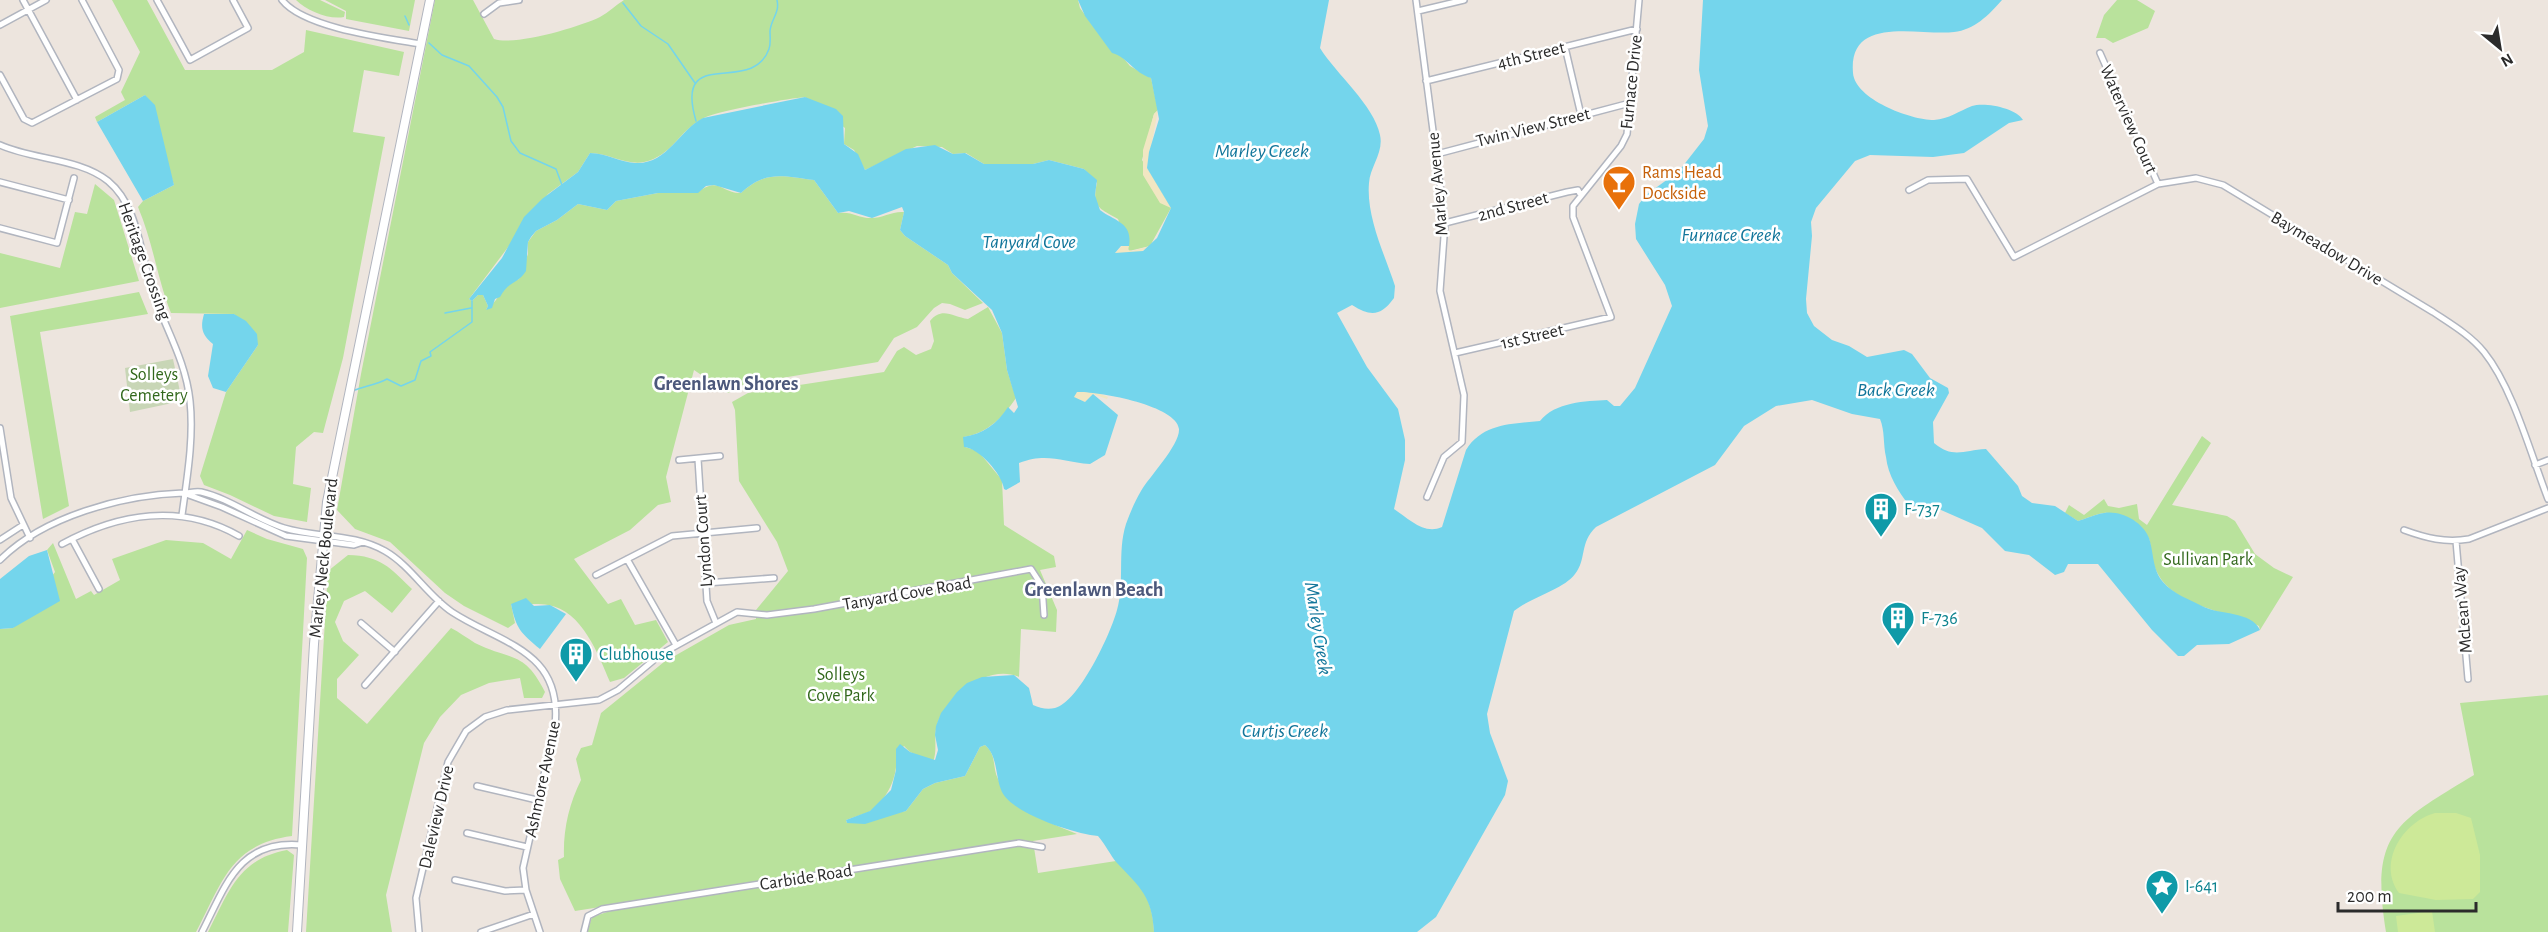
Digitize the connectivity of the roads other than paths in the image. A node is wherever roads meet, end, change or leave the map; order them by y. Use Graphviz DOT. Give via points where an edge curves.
graph roads {
  1 [pos="23,0"];
  2 [pos="46,0"];
  3 [pos="82,0"];
  4 [pos="157,0"];
  5 [pos="233,0"];
  6 [pos="282,0"];
  7 [pos="428,0"];
  8 [pos="519,0"];
  9 [pos="1416,0"];
  10 [pos="1464,0"];
  11 [pos="1639,0"];
  12 [pos="28,9"];
  13 [pos="1418,11"];
  14 [pos="484,14"];
  15 [pos="0,25"];
  16 [pos="1637,29"];
  17 [pos="419,44"];
  18 [pos="1565,47"];
  19 [pos="2100,53"];
  20 [pos="0,75"];
  21 [pos="1426,81"];
  22 [pos="78,100"];
  23 [pos="1630,103"];
  24 [pos="1581,115"];
  25 [pos="0,145"];
  26 [pos="1437,154"];
  27 [pos="74,178"];
  28 [pos="0,182"];
  29 [pos="2158,184"];
  30 [pos="1909,190"];
  31 [pos="1580,194"];
  32 [pos="69,200"];
  33 [pos="1444,223"];
  34 [pos="0,228"];
  35 [pos="1610,318"];
  36 [pos="1455,353"];
  37 [pos="0,428"];
  38 [pos="720,456"];
  39 [pos="698,459"];
  40 [pos="679,460"];
  41 [pos="2548,460"];
  42 [pos="2535,465"];
  43 [pos="9,486"];
  44 [pos="0,487"];
  45 [pos="184,493"];
  46 [pos="1427,497"];
  47 [pos="2548,499"];
  48 [pos="2548,508"];
  49 [pos="182,515"];
  50 [pos="23,525"];
  51 [pos="758,528"];
  52 [pos="2404,530"];
  53 [pos="703,532"];
  54 [pos="239,536"];
  55 [pos="323,537"];
  56 [pos="30,538"];
  57 [pos="72,538"];
  58 [pos="0,540"];
  59 [pos="2456,541"];
  60 [pos="62,544"];
  61 [pos="627,559"];
  62 [pos="0,560"];
  63 [pos="596,575"];
  64 [pos="774,578"];
  65 [pos="706,583"];
  66 [pos="99,589"];
  67 [pos="439,601"];
  68 [pos="733,614"];
  69 [pos="1044,615"];
  70 [pos="361,623"];
  71 [pos="716,623"];
  72 [pos="676,645"];
  73 [pos="394,652"];
  74 [pos="2468,679"];
  75 [pos="365,685"];
  76 [pos="556,705"];
  77 [pos="477,786"];
  78 [pos="537,800"];
  79 [pos="467,833"];
  80 [pos="302,845"];
  81 [pos="527,847"];
  82 [pos="1042,847"];
  83 [pos="455,880"];
  84 [pos="526,890"];
  85 [pos="534,914"];
  86 [pos="202,932"];
  87 [pos="297,932"];
  88 [pos="418,932"];
  89 [pos="481,932"];
  90 [pos="540,932"];
  91 [pos="584,932"];
  1 -- 12 [label="street"];
  2 -- 12 [label="street"];
  3 -- 22 [label="street" via="119,74"];
  4 -- 5 [label="street" via="190,60 248,28"];
  6 -- 17 [label="street" via="311,21"];
  7 -- 17 [label="main road, Marley Neck Boulevard"];
  8 -- 14 [label="street" via="503,2"];
  9 -- 13 [label="street, Marley Avenue"];
  10 -- 13 [label="street"];
  11 -- 16 [label="street, Furnace Drive"];
  12 -- 15 [label="street"];
  12 -- 22 [label="street"];
  13 -- 21 [label="street, Marley Avenue"];
  16 -- 18 [label="street, 4th Street"];
  16 -- 23 [label="street, Furnace Drive"];
  17 -- 55 [label="main road, Marley Neck Boulevard" via="333,462"];
  18 -- 21 [label="street, 4th Street"];
  18 -- 24 [label="street"];
  19 -- 29 [label="street, Waterview Court"];
  20 -- 22 [label="street" via="29,123"];
  21 -- 26 [label="street, Marley Avenue"];
  23 -- 24 [label="street, Twin View Street"];
  23 -- 31 [label="street, Furnace Drive" via="1625,140"];
  24 -- 26 [label="street, Twin View Street"];
  25 -- 45 [label="street, Heritage Crossing" via="95,173 116,188 126,203 154,296 184,370 191,415"];
  26 -- 33 [label="street, Marley Avenue"];
  27 -- 32 [label="street"];
  28 -- 32 [label="street"];
  29 -- 30 [label="street, Baymeadow Drive" via="2014,257 1967,179 1928,180"];
  29 -- 42 [label="street, Baymeadow Drive" via="2196,178 2223,185 2462,331 2494,367"];
  31 -- 33 [label="street, 2nd Street" via="1578,190 1567,192"];
  31 -- 35 [label="street, Furnace Drive" via="1573,206 1573,216"];
  32 -- 34 [label="street" via="57,243"];
  33 -- 36 [label="street, Marley Avenue" via="1440,291"];
  35 -- 36 [label="street, 1st Street"];
  36 -- 46 [label="street, Marley Avenue" via="1464,395 1462,442 1444,457"];
  37 -- 43 [label="street"];
  38 -- 39 [label="street"];
  39 -- 40 [label="street"];
  39 -- 53 [label="street, Lyndon Court"];
  41 -- 42 [label="street"];
  42 -- 47 [label="street, Baymeadow Drive"];
  43 -- 44 [label="street"];
  43 -- 50 [label="street"];
  45 -- 49 [label="street, Heritage Crossing"];
  45 -- 55 [label="street, Ashmore Avenue" via="213,495 284,528"];
  45 -- 56 [label="street, Ashmore Avenue" via="105,504"];
  48 -- 59 [label="street"];
  49 -- 54 [label="street" via="206,520"];
  49 -- 57 [label="street" via="102,526"];
  50 -- 56 [label="street"];
  50 -- 58 [label="street"];
  51 -- 53 [label="street"];
  52 -- 59 [label="street" via="2439,541"];
  53 -- 61 [label="street" via="663,539"];
  53 -- 65 [label="street, Lyndon Court"];
  55 -- 67 [label="street, Ashmore Avenue" via="355,538 376,546 398,560"];
  55 -- 80 [label="main road, Marley Neck Boulevard"];
  56 -- 62 [label="street, Ashmore Avenue"];
  57 -- 60 [label="street"];
  57 -- 66 [label="street"];
  59 -- 74 [label="street, McLean Way"];
  61 -- 63 [label="street"];
  61 -- 72 [label="street"];
  64 -- 65 [label="street"];
  65 -- 71 [label="street, Lyndon Court" via="707,601"];
  67 -- 73 [label="street"];
  67 -- 76 [label="street, Ashmore Avenue" via="530,654 548,676"];
  68 -- 69 [label="street, Tanyard Cove Road" via="767,615 814,609 1031,569 1042,586"];
  68 -- 71 [label="street, Daleview Drive"];
  70 -- 73 [label="street"];
  71 -- 72 [label="street, Daleview Drive"];
  72 -- 76 [label="street, Daleview Drive" via="608,696 588,703"];
  73 -- 75 [label="street"];
  76 -- 78 [label="street, Ashmore Avenue" via="555,726"];
  76 -- 88 [label="street, Daleview Drive" via="496,712 475,723 458,742 448,762 417,898"];
  77 -- 78 [label="street"];
  78 -- 81 [label="street, Ashmore Avenue"];
  79 -- 81 [label="street"];
  80 -- 86 [label="street" via="268,846 243,861"];
  80 -- 87 [label="main road, Marley Neck Boulevard"];
  81 -- 84 [label="street, Ashmore Avenue" via="523,868"];
  82 -- 91 [label="street, Carbide Road" via="1019,843 602,909 588,916"];
  83 -- 84 [label="street" via="505,891"];
  84 -- 85 [label="street, Ashmore Avenue"];
  85 -- 89 [label="street"];
  85 -- 90 [label="street, Ashmore Avenue"];
}
